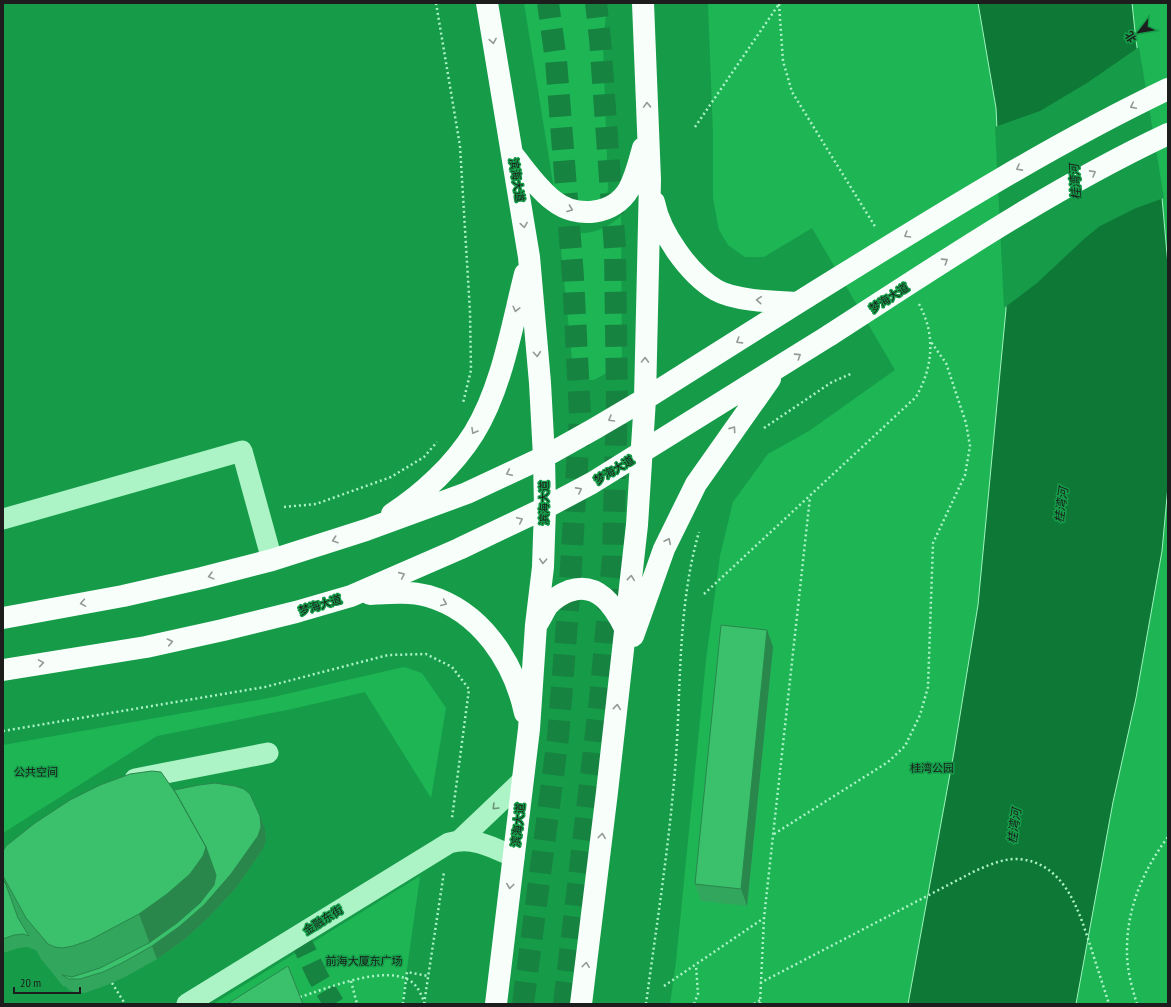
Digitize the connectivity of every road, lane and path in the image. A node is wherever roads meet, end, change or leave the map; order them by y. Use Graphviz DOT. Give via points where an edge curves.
graph roads {
  1 [pos="436,3"];
  2 [pos="487,3"];
  3 [pos="643,3"];
  4 [pos="780,3"];
  5 [pos="1168,89"];
  6 [pos="648,126"];
  7 [pos="695,127"];
  8 [pos="1168,134"];
  9 [pos="512,154"];
  10 [pos="650,180"];
  11 [pos="529,257"];
  12 [pos="802,300"];
  13 [pos="931,341"];
  14 [pos="777,370"];
  15 [pos="853,373"];
  16 [pos="645,400"];
  17 [pos="463,405"];
  18 [pos="758,433"];
  19 [pos="442,437"];
  20 [pos="641,453"];
  21 [pos="544,457"];
  22 [pos="810,497"];
  23 [pos="284,507"];
  24 [pos="545,508"];
  25 [pos="3,519"];
  26 [pos="366,530"];
  27 [pos="699,531"];
  28 [pos="272,560"];
  29 [pos="351,596"];
  30 [pos="3,618"];
  31 [pos="536,625"];
  32 [pos="625,628"];
  33 [pos="621,669"];
  34 [pos="3,670"];
  35 [pos="529,729"];
  36 [pos="3,732"];
  37 [pos="268,753"];
  38 [pos="523,780"];
  39 [pos="116,783"];
  40 [pos="774,834"];
  41 [pos="1168,837"];
  42 [pos="455,841"];
  43 [pos="514,857"];
  44 [pos="764,918"];
  45 [pos="696,965"];
  46 [pos="428,976"];
  47 [pos="351,981"];
  48 [pos="112,983"];
  49 [pos="760,984"];
  50 [pos="664,986"];
  51 [pos="296,999"];
  52 [pos="760,1000"];
  53 [pos="125,1004"];
  54 [pos="188,1004"];
  55 [pos="357,1004"];
  56 [pos="403,1004"];
  57 [pos="424,1004"];
  58 [pos="496,1004"];
  59 [pos="581,1004"];
  60 [pos="646,1004"];
  61 [pos="694,1004"];
  62 [pos="754,1004"];
  63 [pos="760,1004"];
  64 [pos="1109,1004"];
  65 [pos="1137,1004"];
  1 -- 17 [label="path" via="460,146 471,370"];
  2 -- 9 [label="main road, 滨海大道, one-way"];
  6 -- 3 [label="main road, one-way"];
  4 -- 7 [label="path"];
  5 -- 12 [label="main road, one-way, bridge" via="1098,123 1008,174"];
  9 -- 6 [label="main road, one-way" via="554,202 581,213 594,212 618,203 629,189 637,170"];
  6 -- 10 [label="main road"];
  14 -- 8 [label="main road, 梦海大道, one-way, bridge" via="1020,214 1109,163"];
  9 -- 11 [label="main road, 滨海大道, one-way"];
  12 -- 10 [label="main road, one-way" via="749,300 717,290 696,274 674,248 656,216"];
  16 -- 10 [label="main road, one-way"];
  11 -- 21 [label="main road, 滨海大道, one-way"];
  11 -- 26 [label="main road, one-way" via="504,355 490,398 474,433 452,462 427,487 401,508"];
  12 -- 16 [label="main road, one-way"];
  13 -- 40 [label="path" via="946,362 966,423 970,446 965,475 933,542 928,687 920,715 905,746 888,762"];
  14 -- 20 [label="main road, 梦海大道"];
  33 -- 14 [label="main road, one-way" via="664,548 696,484"];
  15 -- 18 [label="path" via="832,382"];
  16 -- 20 [label="main road"];
  16 -- 21 [label="main road, one-way"];
  19 -- 23 [label="path" via="424,457 391,477 316,504"];
  24 -- 20 [label="main road, 梦海大道, one-way"];
  32 -- 20 [label="main road, one-way"];
  21 -- 24 [label="main road, 滨海大道"];
  21 -- 26 [label="main road, one-way" via="467,493"];
  22 -- 40 [label="path"];
  29 -- 24 [label="main road, 梦海大道, one-way"];
  24 -- 31 [label="main road, 滨海大道, one-way" via="543,567"];
  25 -- 28 [label="street" via="242,451"];
  26 -- 28 [label="main road, one-way"];
  27 -- 60 [label="path" via="690,561 683,630 676,759"];
  28 -- 30 [label="main road, one-way" via="130,594"];
  34 -- 29 [label="main road, 梦海大道, one-way" via="146,647 223,630"];
  29 -- 35 [label="main road, one-way" via="401,592 428,596 453,607 476,623 496,645 512,673"];
  31 -- 32 [label="main road" via="549,604 561,594 576,588 587,588 601,594 615,609"];
  31 -- 35 [label="main road, 滨海大道"];
  32 -- 33 [label="main road"];
  59 -- 33 [label="main road, one-way"];
  35 -- 38 [label="main road, 滨海大道"];
  36 -- 42 [label="path" via="265,687 388,655 426,654 452,667 469,689"];
  37 -- 39 [label="street"];
  38 -- 42 [label="street, 金融东街, one-way"];
  38 -- 43 [label="main road, 滨海大道"];
  40 -- 44 [label="path"];
  41 -- 65 [label="path" via="1152,858 1139,886 1130,920 1127,953"];
  42 -- 43 [label="street" via="492,847"];
  42 -- 46 [label="path"];
  42 -- 54 [label="street, 金融东街"];
  43 -- 58 [label="main road, 滨海大道, one-way"];
  44 -- 45 [label="path"];
  44 -- 49 [label="path"];
  45 -- 50 [label="path"];
  45 -- 61 [label="path" via="698,984"];
  46 -- 56 [label="path" via="407,972"];
  46 -- 57 [label="path"];
  47 -- 51 [label="path, bridge"];
  47 -- 55 [label="path"];
  47 -- 57 [label="path, bridge" via="394,975 412,982"];
  48 -- 53 [label="path"];
  49 -- 52 [label="path"];
  49 -- 64 [label="path" via="975,870 1005,860 1018,859 1047,868 1060,880 1072,897 1080,914"];
  52 -- 62 [label="path"];
  52 -- 63 [label="path"];
}
